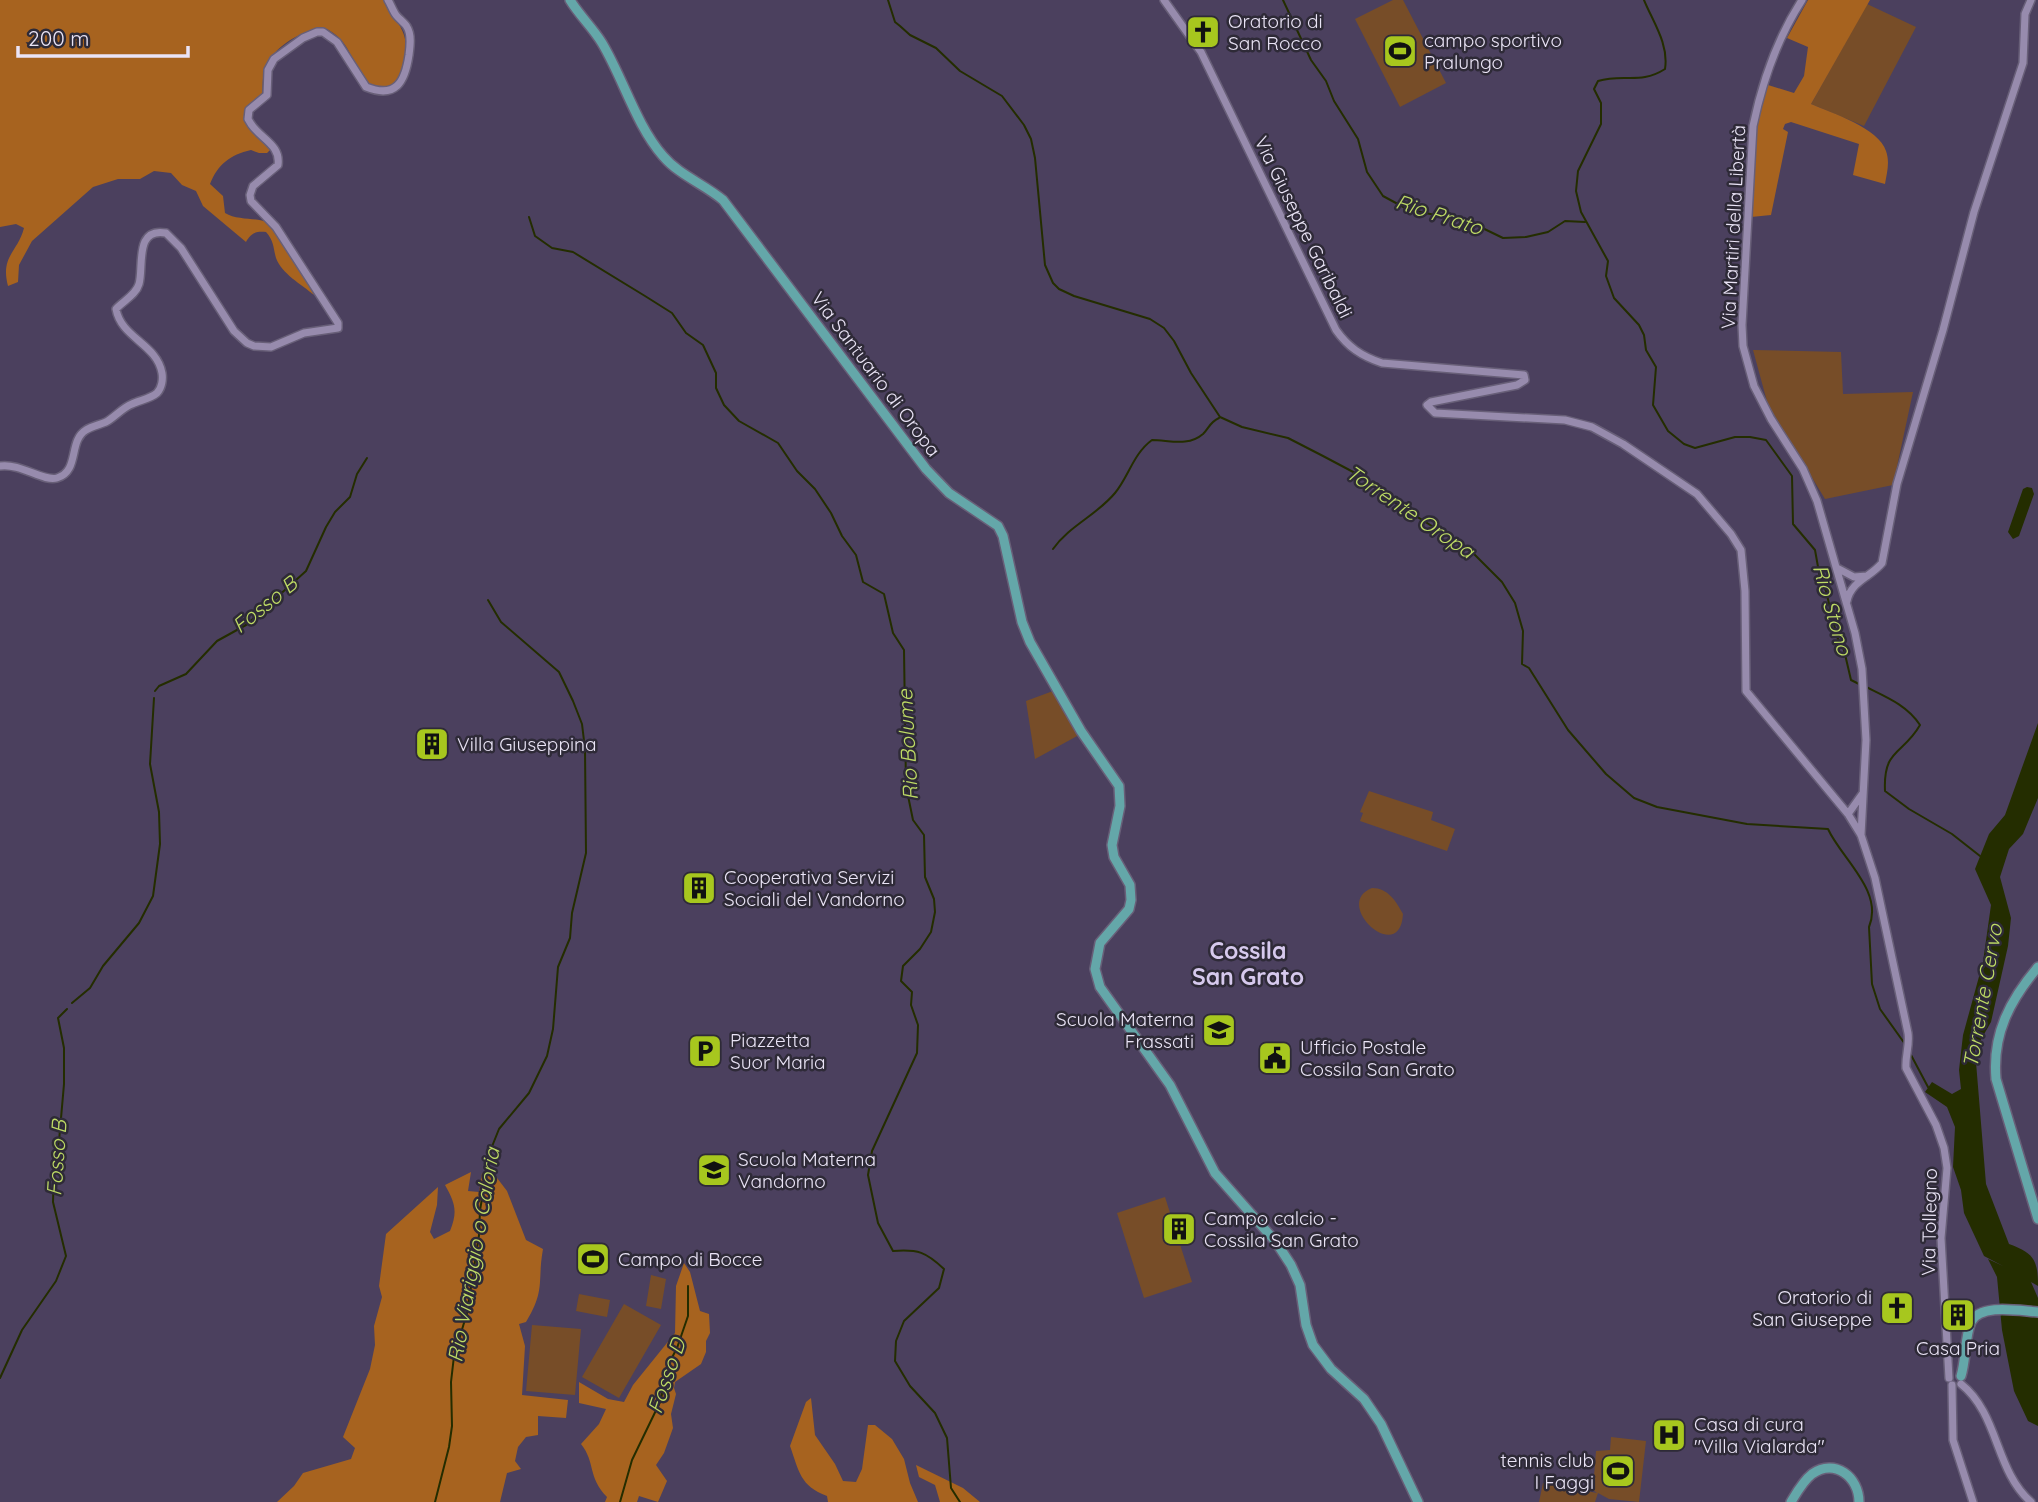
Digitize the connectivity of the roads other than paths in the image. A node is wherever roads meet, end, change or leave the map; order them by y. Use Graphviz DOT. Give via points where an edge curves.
graph roads {
  1 [pos="388,0"];
  2 [pos="570,0"];
  3 [pos="1164,0"];
  4 [pos="1802,0"];
  5 [pos="2031,0"];
  6 [pos="0,466"];
  7 [pos="1837,568"];
  8 [pos="1855,581"];
  9 [pos="1841,584"];
  10 [pos="1847,605"];
  11 [pos="1863,793"];
  12 [pos="1837,802"];
  13 [pos="1854,805"];
  14 [pos="1863,805"];
  15 [pos="1848,814"];
  16 [pos="1861,835"];
  17 [pos="2038,967"];
  18 [pos="2038,1220"];
  19 [pos="2038,1312"];
  20 [pos="1948,1352"];
  21 [pos="1960,1378"];
  22 [pos="1951,1382"];
  23 [pos="1419,1502"];
  24 [pos="1791,1502"];
  25 [pos="1859,1502"];
  26 [pos="1973,1502"];
  27 [pos="2031,1502"];
  1 -- 6 [label="street" via="408,28 410,41 408,65 398,86 380,91 366,87 337,42 317,32 274,59 268,70 267,95 249,110 251,124 278,152 279,159 253,186 251,201 276,227 338,328 304,333 271,347 247,343 234,331 174,241 166,233 153,233 140,257 139,284 116,309 122,326 156,357 163,376 160,388 84,431 71,465 59,477 48,479 17,466"];
  2 -- 23 [label="main road, Via Santuario di Oropa" via="601,41 661,155 723,200 939,485 998,526 1030,642 1119,786 1112,845 1130,885 1131,900 1129,909 1100,943 1095,969 1101,986 1170,1085 1215,1173 1292,1265 1313,1345 1381,1424"];
  3 -- 12 [label="street, Via Giuseppe Garibaldi" via="1201,51 1346,344 1382,363 1524,375 1525,380 1517,385 1427,405 1435,413 1566,420 1592,427 1697,494 1731,534 1741,550 1745,591 1746,691"];
  4 -- 7 [label="street, Via Martiri della Libertà" via="1771,66 1753,126 1743,346 1754,386 1817,502"];
  5 -- 8 [label="street" via="2025,14 2023,64 1974,212 1901,471 1882,563"];
  7 -- 8 [label="street"];
  7 -- 9 [label="street, Via Martiri della Libertà"];
  8 -- 9 [label="street"];
  8 -- 10 [label="street"];
  9 -- 10 [label="street, Via Martiri della Libertà"];
  10 -- 11 [label="street, Via Martiri della Libertà" via="1862,680"];
  11 -- 13 [label="street"];
  11 -- 14 [label="street"];
  12 -- 13 [label="street"];
  12 -- 15 [label="street, Via Giuseppe Garibaldi"];
  13 -- 15 [label="street"];
  14 -- 15 [label="street"];
  14 -- 16 [label="street"];
  15 -- 16 [label="street, Via Giuseppe Garibaldi"];
  16 -- 20 [label="street, Via Tollegno" via="1875,878 1910,1042 1906,1068 1944,1148 1947,1168 1941,1238"];
  17 -- 18 [label="main road" via="2006,1014 1994,1061"];
  19 -- 21 [label="main road" via="1978,1313 1971,1322"];
  20 -- 21 [label="street, Via Tollegno"];
  20 -- 22 [label="street, Via Tollegno"];
  21 -- 22 [label="street" via="1958,1387"];
  21 -- 27 [label="street, Via Tollegno" via="1984,1410 2013,1484"];
  22 -- 26 [label="street, Via Tollegno" via="1953,1440"];
  24 -- 25 [label="main road" via="1808,1478 1828,1468 1850,1476"];
}
